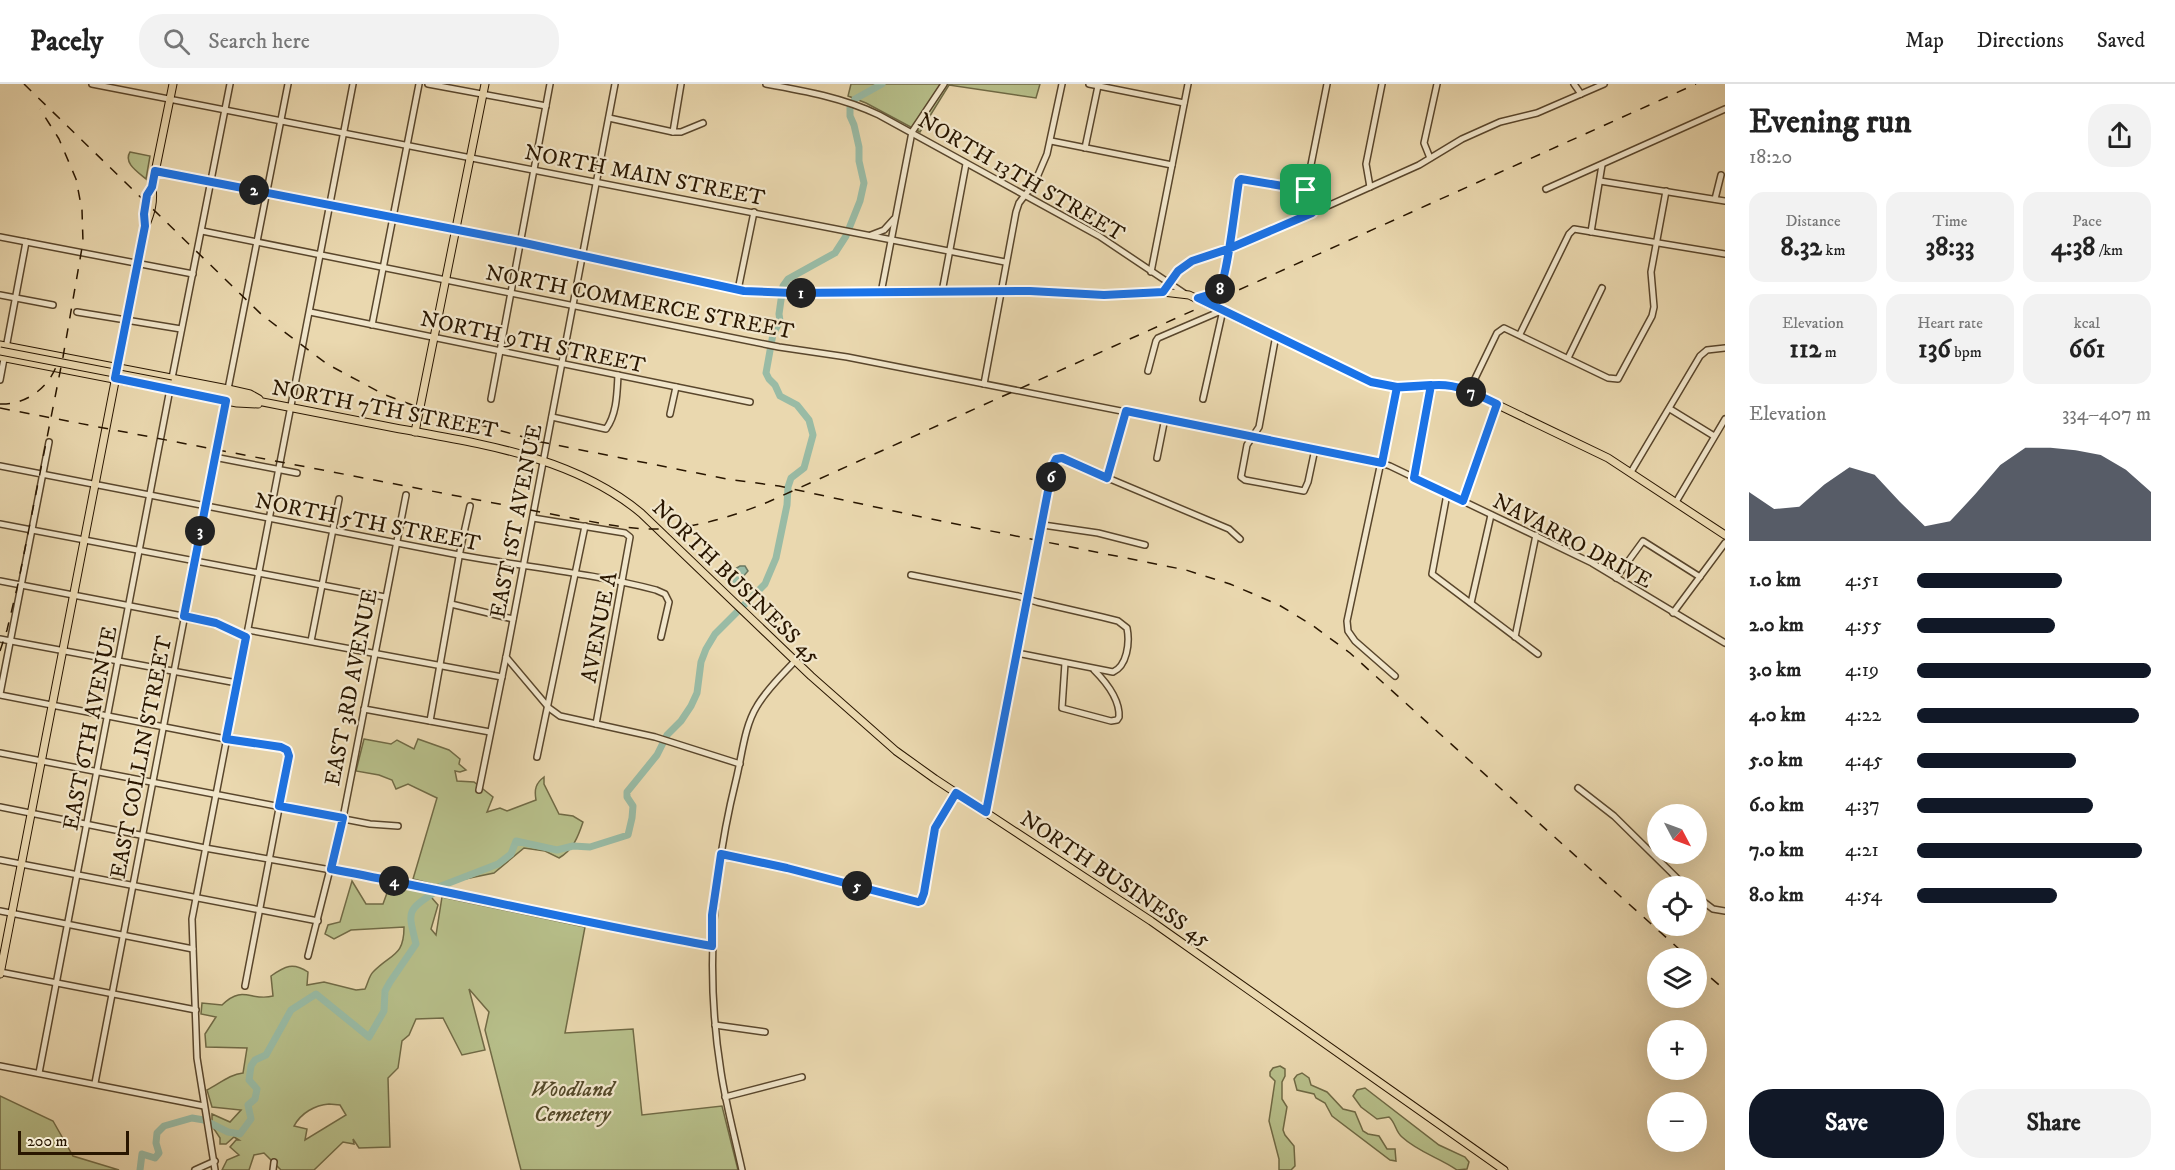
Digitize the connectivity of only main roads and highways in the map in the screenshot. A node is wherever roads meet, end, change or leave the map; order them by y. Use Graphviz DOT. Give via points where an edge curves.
graph roads {
  1 [pos="173,84"];
  2 [pos="485,84"];
  3 [pos="155,171"];
  4 [pos="456,230"];
  5 [pos="2,351"];
  6 [pos="116,373"];
  7 [pos="171,384"];
  8 [pos="267,403"];
  9 [pos="415,432"];
  10 [pos="589,479"];
  11 [pos="1725,535"];
  12 [pos="0,972"];
  13 [pos="1504,1170"];
  1 -- 3 [label="main road"];
  2 -- 4 [label="main road"];
  3 -- 4 [label="main road"];
  3 -- 6 [label="main road" via="152,209 145,226"];
  4 -- 9 [label="main road"];
  4 -- 11 [label="main road" via="738,290 1185,294 1371,382 1397,387 1456,386 1469,391 1631,472"];
  5 -- 6 [label="main road"];
  5 -- 6 [label="main road"];
  5 -- 7 [label="main road, bridge"];
  6 -- 7 [label="main road"];
  6 -- 7 [label="main road"];
  6 -- 12 [label="main road"];
  7 -- 8 [label="main road, NORTH 7TH STREET"];
  7 -- 8 [label="main road" via="228,389"];
  7 -- 8 [label="main road" via="226,401"];
  8 -- 9 [label="main road, NORTH 7TH STREET"];
  9 -- 10 [label="main road, NORTH 7TH STREET" via="481,444"];
  10 -- 13 [label="main road, NORTH BUSINESS 45" via="641,513 795,661 896,751 1151,921"];
}
